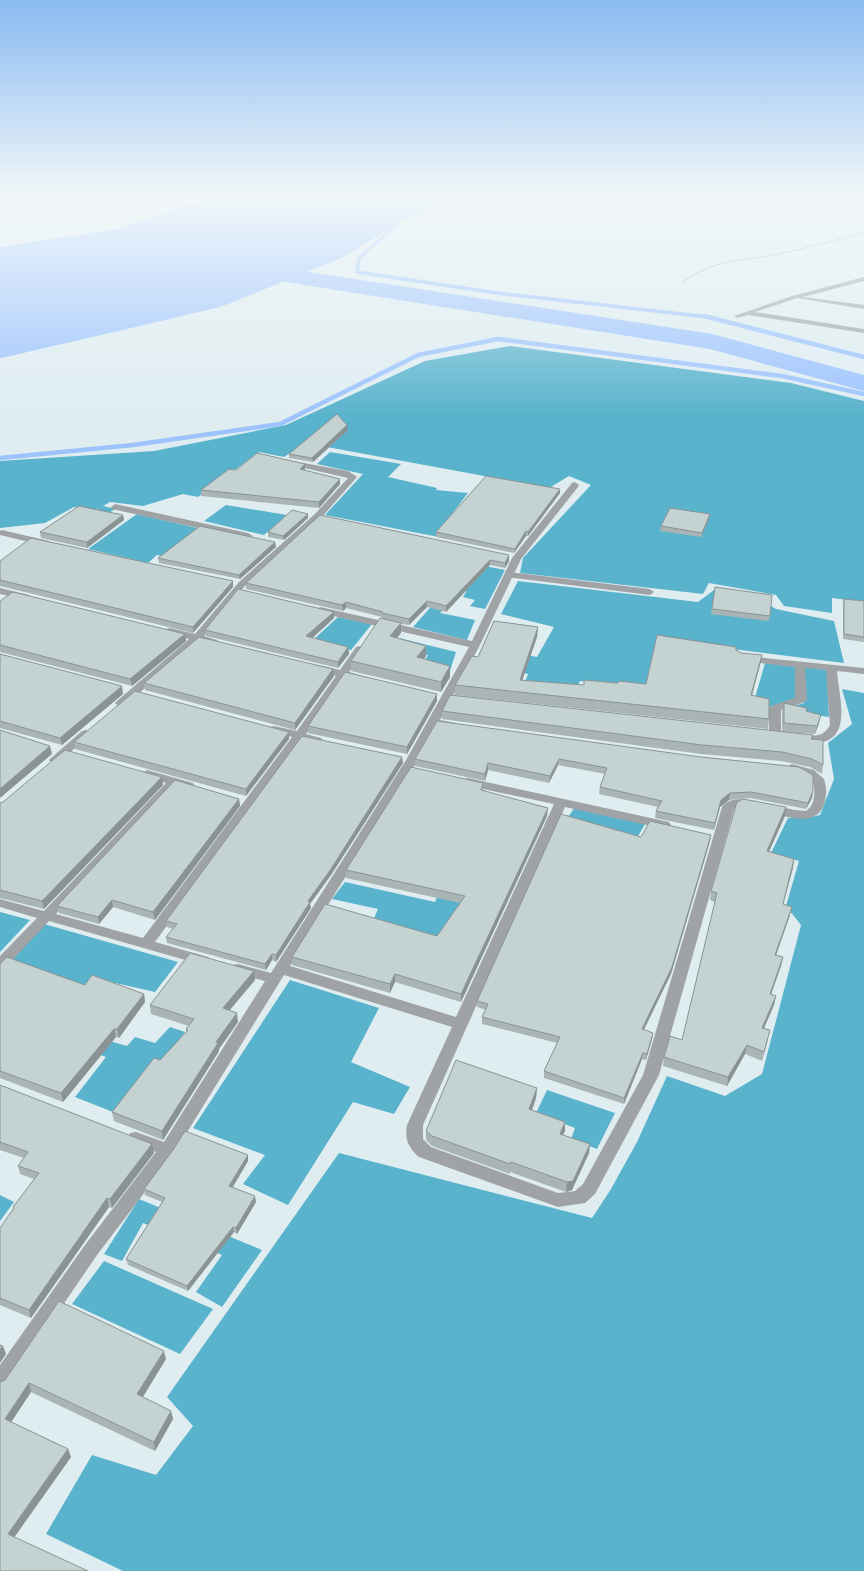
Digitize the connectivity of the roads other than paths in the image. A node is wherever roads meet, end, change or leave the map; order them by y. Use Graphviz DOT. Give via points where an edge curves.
graph roads {
  1 [pos="862,280"];
  2 [pos="794,297"];
  3 [pos="864,307"];
  4 [pos="747,312"];
  5 [pos="737,316"];
  6 [pos="864,331"];
  7 [pos="282,460"];
  8 [pos="575,485"];
  9 [pos="115,507"];
  10 [pos="2,533"];
  11 [pos="255,538"];
  12 [pos="271,541"];
  13 [pos="56,545"];
  14 [pos="286,545"];
  15 [pos="508,574"];
  16 [pos="237,586"];
  17 [pos="0,591"];
  18 [pos="650,592"];
  19 [pos="251,594"];
  20 [pos="38,600"];
  21 [pos="310,608"];
  22 [pos="377,623"];
  23 [pos="159,629"];
  24 [pos="197,638"];
  25 [pos="220,643"];
  26 [pos="475,645"];
  27 [pos="740,658"];
  28 [pos="305,664"];
  29 [pos="800,665"];
  30 [pos="831,668"];
  31 [pos="864,671"];
  32 [pos="343,674"];
  33 [pos="372,681"];
  34 [pos="119,688"];
  35 [pos="134,692"];
  36 [pos="149,696"];
  37 [pos="441,698"];
  38 [pos="460,700"];
  39 [pos="111,712"];
  40 [pos="433,722"];
  41 [pos="262,726"];
  42 [pos="464,726"];
  43 [pos="94,727"];
  44 [pos="299,736"];
  45 [pos="329,742"];
  46 [pos="50,747"];
  47 [pos="65,752"];
  48 [pos="79,756"];
  49 [pos="397,757"];
  50 [pos="409,764"];
  51 [pos="47,766"];
  52 [pos="777,766"];
  53 [pos="138,772"];
  54 [pos="421,772"];
  55 [pos="452,779"];
  56 [pos="174,782"];
  57 [pos="197,788"];
  58 [pos="235,799"];
  59 [pos="561,802"];
  60 [pos="250,803"];
  61 [pos="674,827"];
  62 [pos="0,903"];
  63 [pos="45,916"];
  64 [pos="146,944"];
  65 [pos="0,965"];
  66 [pos="278,974"];
  67 [pos="461,1024"];
  68 [pos="123,1133"];
  69 [pos="167,1150"];
  70 [pos="0,1381"];
  1 -- 2 [label="street"];
  2 -- 3 [label="street"];
  2 -- 4 [label="street"];
  4 -- 5 [label="street"];
  4 -- 6 [label="street"];
  7 -- 14 [label="street" via="352,476 322,517"];
  8 -- 15 [label="street" via="513,557"];
  9 -- 11 [label="street"];
  10 -- 13 [label="street"];
  12 -- 14 [label="street"];
  14 -- 16 [label="street"];
  15 -- 18 [label="lane"];
  15 -- 26 [label="street"];
  16 -- 19 [label="street"];
  16 -- 24 [label="street"];
  17 -- 20 [label="street"];
  21 -- 22 [label="street"];
  22 -- 26 [label="street"];
  22 -- 32 [label="street"];
  23 -- 24 [label="street"];
  24 -- 25 [label="street"];
  24 -- 35 [label="street"];
  26 -- 37 [label="street"];
  27 -- 29 [label="street"];
  28 -- 32 [label="street"];
  29 -- 30 [label="street"];
  29 -- 30 [label="street" via="801,700 775,708 771,735 822,739 833,732 836,725"];
  30 -- 31 [label="street"];
  32 -- 33 [label="street"];
  32 -- 44 [label="street"];
  34 -- 35 [label="street"];
  35 -- 36 [label="street"];
  35 -- 39 [label="street"];
  37 -- 38 [label="street"];
  37 -- 40 [label="street"];
  40 -- 42 [label="street"];
  40 -- 50 [label="street"];
  41 -- 44 [label="street"];
  43 -- 47 [label="street"];
  44 -- 45 [label="street"];
  44 -- 60 [label="street"];
  46 -- 47 [label="street"];
  47 -- 48 [label="street"];
  47 -- 51 [label="street"];
  49 -- 50 [label="street"];
  50 -- 54 [label="street"];
  50 -- 66 [label="street"];
  52 -- 67 [label="street" via="800,769 816,776 819,781 819,807 808,815 741,802 728,807 712,835 650,1075 604,1165 589,1189 579,1198 558,1200 424,1152 416,1145 413,1137 415,1125"];
  53 -- 56 [label="street"];
  55 -- 59 [label="street"];
  56 -- 57 [label="street"];
  56 -- 63 [label="street"];
  58 -- 60 [label="street"];
  59 -- 61 [label="street"];
  59 -- 67 [label="street"];
  60 -- 64 [label="street"];
  62 -- 63 [label="street"];
  63 -- 64 [label="street"];
  63 -- 65 [label="street"];
  64 -- 66 [label="street" via="218,964"];
  66 -- 67 [label="street"];
  66 -- 69 [label="street"];
  68 -- 69 [label="street"];
  69 -- 70 [label="street" via="91,1250"];
}
